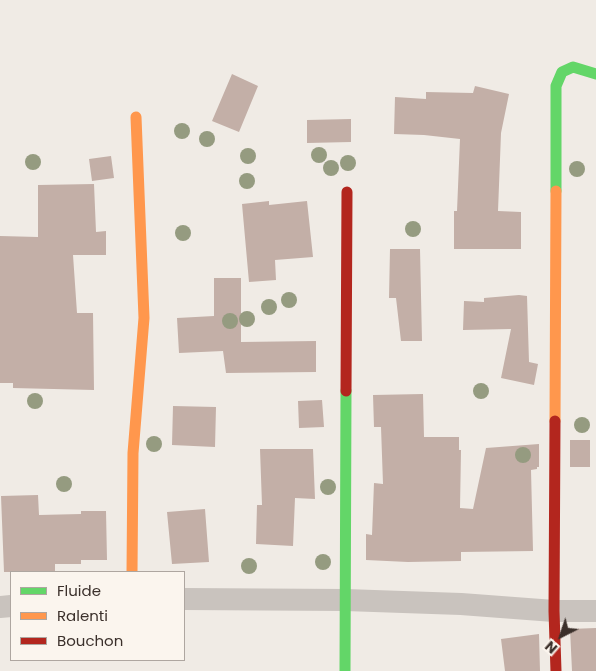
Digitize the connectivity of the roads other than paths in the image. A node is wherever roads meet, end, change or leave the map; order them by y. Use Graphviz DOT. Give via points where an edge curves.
graph roads {
  1 [pos="596,74"];
  2 [pos="136,117"];
  3 [pos="347,192"];
  4 [pos="132,571"];
  5 [pos="185,599"];
  6 [pos="345,600"];
  7 [pos="596,610"];
  8 [pos="554,611"];
  9 [pos="346,671"];
  10 [pos="556,671"];
  1 -- 8 [label="street" via="574,68 562,72 556,86"];
  2 -- 4 [label="street" via="144,318 133,453"];
  3 -- 6 [label="street"];
  5 -- 6 [label="street"];
  6 -- 8 [label="street"];
  6 -- 9 [label="street"];
  7 -- 8 [label="street"];
  8 -- 10 [label="street"];
}
